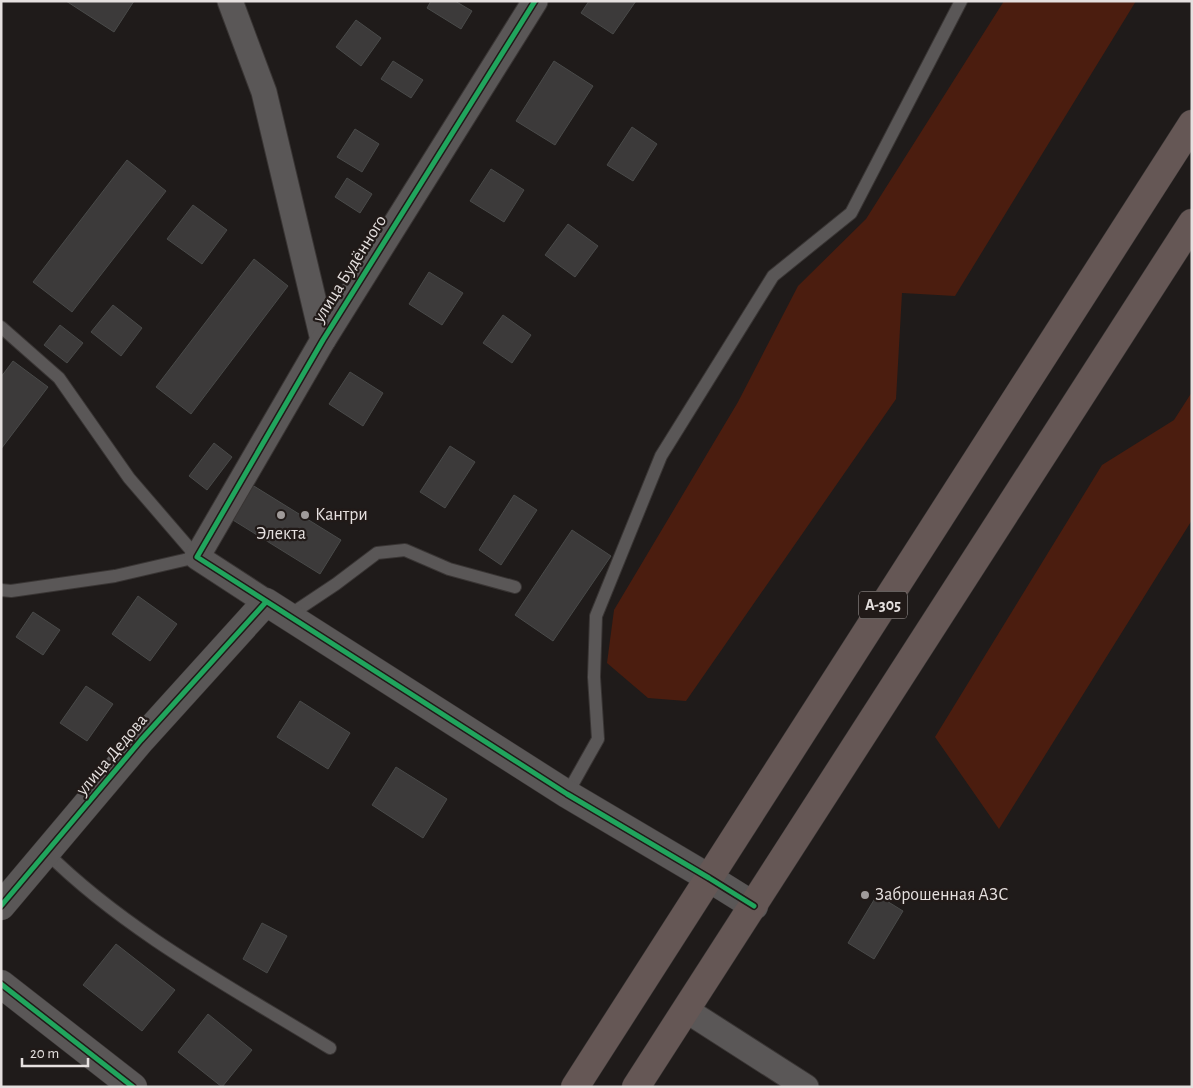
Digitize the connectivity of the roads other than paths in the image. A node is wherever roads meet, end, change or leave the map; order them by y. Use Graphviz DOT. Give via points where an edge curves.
graph roads {
  1 [pos="230,1"];
  2 [pos="535,1"];
  3 [pos="961,1"];
  4 [pos="1192,124"];
  5 [pos="1192,223"];
  6 [pos="1,327"];
  7 [pos="323,340"];
  8 [pos="198,557"];
  9 [pos="514,587"];
  10 [pos="1,590"];
  11 [pos="277,609"];
  12 [pos="567,794"];
  13 [pos="47,853"];
  14 [pos="709,878"];
  15 [pos="1,906"];
  16 [pos="754,906"];
  17 [pos="1,984"];
  18 [pos="686,1010"];
  19 [pos="330,1048"];
  20 [pos="133,1087"];
  21 [pos="575,1087"];
  22 [pos="636,1087"];
  23 [pos="806,1087"];
  1 -- 7 [label="street" via="264,92"];
  2 -- 7 [label="street, улица Будённого"];
  3 -- 12 [label="lane" via="850,213 773,276 661,456 596,616 594,677 598,740"];
  4 -- 14 [label="highway, А-305"];
  5 -- 16 [label="highway"];
  6 -- 8 [label="lane" via="59,378 129,478"];
  7 -- 8 [label="street, улица Будённого"];
  8 -- 10 [label="lane" via="115,576"];
  8 -- 11 [label="street"];
  9 -- 11 [label="lane" via="450,569 405,550 377,553 336,584"];
  11 -- 12 [label="street"];
  11 -- 13 [label="street, улица Дедова" via="141,740"];
  12 -- 14 [label="street"];
  13 -- 15 [label="street, улица Дедова"];
  13 -- 19 [label="lane" via="141,931"];
  14 -- 16 [label="street"];
  14 -- 21 [label="highway, А-305"];
  16 -- 18 [label="highway"];
  17 -- 20 [label="street"];
  18 -- 22 [label="highway"];
  18 -- 23 [label="street"];
}
